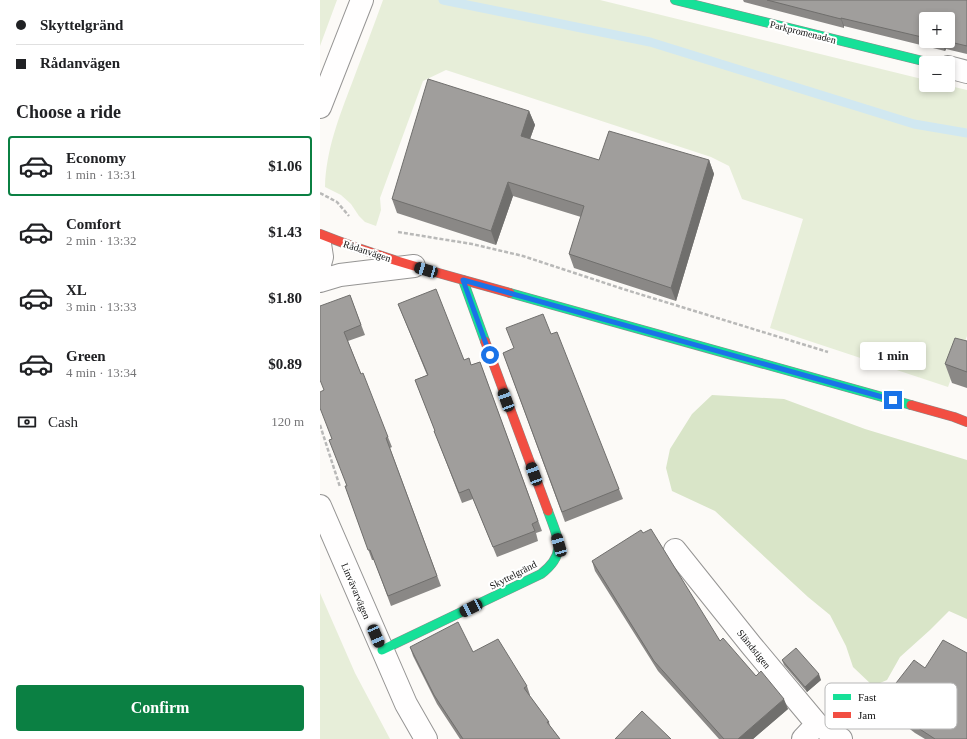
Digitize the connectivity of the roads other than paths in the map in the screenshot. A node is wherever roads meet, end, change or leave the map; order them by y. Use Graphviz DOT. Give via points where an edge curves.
graph roads {
  1 [pos="362,0"];
  2 [pos="675,0"];
  3 [pos="919,60"];
  4 [pos="955,69"];
  5 [pos="967,72"];
  6 [pos="320,108"];
  7 [pos="320,234"];
  8 [pos="320,244"];
  9 [pos="320,264"];
  10 [pos="414,266"];
  11 [pos="463,280"];
  12 [pos="320,281"];
  13 [pos="967,422"];
  14 [pos="320,506"];
  15 [pos="675,550"];
  16 [pos="382,650"];
  17 [pos="810,731"];
  18 [pos="426,739"];
  19 [pos="841,739"];
  1 -- 6 [label="street"];
  2 -- 3 [label="street, Parkpromenaden"];
  4 -- 5 [label="street"];
  7 -- 10 [label="street, Rådanvägen"];
  8 -- 9 [label="street"];
  10 -- 11 [label="street, Rådanvägen"];
  10 -- 12 [label="street, Rådanvägen" via="340,275"];
  11 -- 13 [label="street, Rådanvägen"];
  11 -- 16 [label="street, Skyttelgränd" via="556,533 558,557 551,567 541,574"];
  14 -- 16 [label="street, Linvävarvägen"];
  15 -- 17 [label="street, Sländstigen" via="751,645"];
  16 -- 18 [label="street, Linvävarvägen" via="406,704"];
  17 -- 19 [label="street, Sländstigen"];
}
